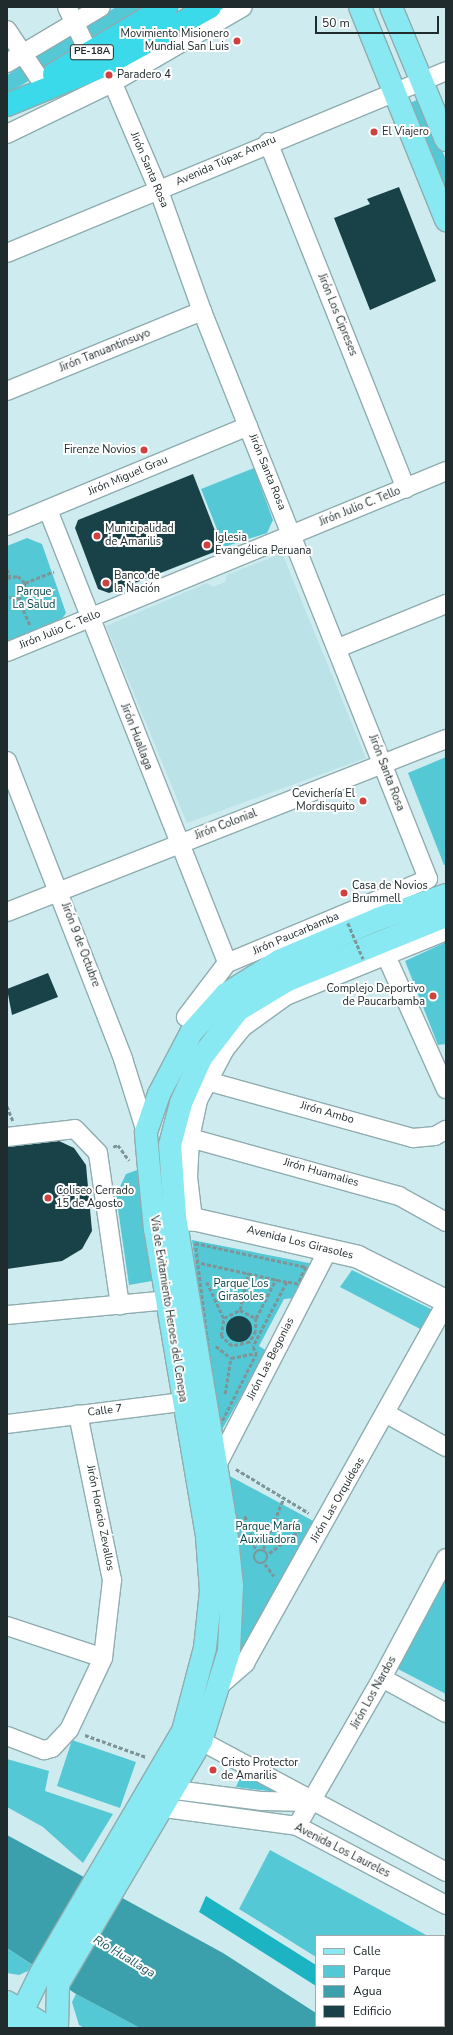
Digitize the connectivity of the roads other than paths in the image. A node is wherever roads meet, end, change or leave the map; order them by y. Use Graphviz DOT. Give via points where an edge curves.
graph roads {
  1 [pos="101,7"];
  2 [pos="189,7"];
  3 [pos="210,7"];
  4 [pos="243,7"];
  5 [pos="360,7"];
  6 [pos="391,7"];
  7 [pos="158,13"];
  8 [pos="70,15"];
  9 [pos="7,30"];
  10 [pos="14,59"];
  11 [pos="102,67"];
  12 [pos="446,71"];
  13 [pos="41,81"];
  14 [pos="422,81"];
  15 [pos="395,92"];
  16 [pos="13,103"];
  17 [pos="7,134"];
  18 [pos="446,140"];
  19 [pos="268,142"];
  20 [pos="159,191"];
  21 [pos="446,217"];
  22 [pos="7,253"];
  23 [pos="202,311"];
  24 [pos="7,391"];
  25 [pos="248,426"];
  26 [pos="446,471"];
  27 [pos="406,488"];
  28 [pos="48,510"];
  29 [pos="7,526"];
  30 [pos="292,534"];
  31 [pos="446,604"];
  32 [pos="90,618"];
  33 [pos="338,648"];
  34 [pos="7,652"];
  35 [pos="446,739"];
  36 [pos="7,761"];
  37 [pos="382,764"];
  38 [pos="178,844"];
  39 [pos="428,878"];
  40 [pos="59,891"];
  41 [pos="446,895"];
  42 [pos="7,912"];
  43 [pos="446,916"];
  44 [pos="446,931"];
  45 [pos="387,958"];
  46 [pos="227,963"];
  47 [pos="186,1017"];
  48 [pos="208,1081"];
  49 [pos="446,1089"];
  50 [pos="446,1130"];
  51 [pos="146,1132"];
  52 [pos="7,1137"];
  53 [pos="190,1138"];
  54 [pos="154,1218"];
  55 [pos="184,1218"];
  56 [pos="446,1222"];
  57 [pos="328,1250"];
  58 [pos="168,1300"];
  59 [pos="446,1301"];
  60 [pos="446,1304"];
  61 [pos="120,1305"];
  62 [pos="7,1315"];
  63 [pos="182,1401"];
  64 [pos="216,1403"];
  65 [pos="78,1414"];
  66 [pos="387,1414"];
  67 [pos="7,1424"];
  68 [pos="446,1447"];
  69 [pos="217,1464"];
  70 [pos="446,1558"];
  71 [pos="7,1626"];
  72 [pos="103,1658"];
  73 [pos="382,1678"];
  74 [pos="219,1686"];
  75 [pos="446,1713"];
  76 [pos="7,1736"];
  77 [pos="201,1741"];
  78 [pos="173,1788"];
  79 [pos="150,1800"];
  80 [pos="312,1802"];
  81 [pos="297,1826"];
  82 [pos="446,1872"];
  83 [pos="446,1905"];
  84 [pos="49,1978"];
  85 [pos="14,2014"];
  86 [pos="49,2028"];
  87 [pos="57,2028"];
  1 -- 8 [label="street"];
  2 -- 7 [label="highway"];
  3 -- 11 [label="highway, PE-18A"];
  4 -- 11 [label="street"];
  5 -- 15 [label="main road"];
  6 -- 14 [label="main road"];
  7 -- 11 [label="highway, PE-18A"];
  8 -- 10 [label="street"];
  8 -- 11 [label="street, Jirón Santa Rosa"];
  9 -- 10 [label="street"];
  10 -- 13 [label="street"];
  11 -- 13 [label="highway, PE-18A"];
  11 -- 16 [label="highway, PE-18A"];
  11 -- 17 [label="street"];
  11 -- 20 [label="street, Jirón Santa Rosa"];
  12 -- 14 [label="street, Avenida Túpac Amaru"];
  13 -- 16 [label="highway, PE-18A"];
  14 -- 15 [label="street, Avenida Túpac Amaru"];
  14 -- 18 [label="main road"];
  15 -- 19 [label="street, Avenida Túpac Amaru"];
  15 -- 21 [label="main road"];
  19 -- 20 [label="street, Avenida Túpac Amaru"];
  19 -- 27 [label="street, Jirón Los Cipreses"];
  20 -- 22 [label="street, Avenida Túpac Amaru"];
  20 -- 23 [label="street, Jirón Santa Rosa"];
  23 -- 24 [label="street, Jirón Tanuantinsuyo"];
  23 -- 25 [label="street, Jirón Santa Rosa"];
  25 -- 28 [label="street, Jirón Miguel Grau"];
  25 -- 30 [label="street, Jirón Santa Rosa"];
  26 -- 27 [label="street, Jirón Julio C. Tello"];
  27 -- 30 [label="street, Jirón Julio C. Tello"];
  28 -- 29 [label="street, Jirón Miguel Grau"];
  28 -- 32 [label="street, Jirón Huallaga"];
  30 -- 32 [label="street, Jirón Julio C. Tello"];
  30 -- 33 [label="street, Jirón Santa Rosa"];
  31 -- 33 [label="street"];
  32 -- 34 [label="street, Jirón Julio C. Tello"];
  32 -- 38 [label="street, Jirón Huallaga"];
  33 -- 37 [label="street, Jirón Santa Rosa"];
  35 -- 37 [label="street, Jirón Colonial"];
  36 -- 40 [label="street, Jirón 9 de Octubre"];
  37 -- 38 [label="street, Jirón Colonial"];
  37 -- 39 [label="street, Jirón Santa Rosa"];
  38 -- 40 [label="street, Jirón Colonial"];
  38 -- 46 [label="street, Jirón Huallaga"];
  39 -- 46 [label="street, Jirón Paucarbamba"];
  40 -- 42 [label="street, Jirón Colonial"];
  40 -- 51 [label="street, Jirón 9 de Octubre" via="135,1090"];
  41 -- 51 [label="main road, Vía de Evitamiento Heroes del Cenepa" via="378,919 279,961 226,994 191,1032 169,1070"];
  43 -- 55 [label="main road, Vía de Evitamiento Heroes del Cenepa" via="288,980 238,1010 201,1058 181,1103 170,1145"];
  44 -- 45 [label="street"];
  45 -- 48 [label="street" via="286,996 243,1027 225,1049"];
  45 -- 49 [label="street" via="440,1083"];
  46 -- 47 [label="street, Jirón Paucarbamba"];
  48 -- 50 [label="street, Jirón Ambo" via="413,1138 435,1136"];
  48 -- 53 [label="street" via="198,1100"];
  51 -- 54 [label="main road, Vía de Evitamiento Heroes del Cenepa"];
  52 -- 61 [label="street" via="75,1128 98,1153"];
  53 -- 55 [label="street"];
  53 -- 56 [label="street, Jirón Huamalies" via="399,1196"];
  54 -- 55 [label="main road, Avenida Los Girasoles"];
  54 -- 58 [label="main road, Vía de Evitamiento Heroes del Cenepa"];
  55 -- 57 [label="main road, Avenida Los Girasoles"];
  55 -- 64 [label="main road, Vía de Evitamiento Heroes del Cenepa"];
  57 -- 59 [label="main road, Avenida Los Girasoles" via="358,1257"];
  57 -- 69 [label="street, Jirón Las Begonias"];
  58 -- 61 [label="street"];
  58 -- 63 [label="main road, Vía de Evitamiento Heroes del Cenepa"];
  60 -- 66 [label="street, Jirón Las Orquídeas"];
  61 -- 62 [label="street"];
  63 -- 64 [label="street, Calle 7"];
  63 -- 65 [label="street, Calle 7"];
  63 -- 79 [label="main road, Vía de Evitamiento Heroes del Cenepa" via="207,1536 211,1591 205,1648 186,1718 164,1763"];
  64 -- 69 [label="main road, Vía de Evitamiento Heroes del Cenepa"];
  65 -- 67 [label="street, Calle 7"];
  65 -- 72 [label="street, Jirón Horacio Zevallos" via="112,1580"];
  66 -- 68 [label="street"];
  66 -- 74 [label="street, Jirón Las Orquídeas" via="245,1663"];
  69 -- 74 [label="main road, Vía de Evitamiento Heroes del Cenepa" via="232,1586 229,1652"];
  70 -- 73 [label="street, Jirón Los Nardos"];
  71 -- 72 [label="street"];
  72 -- 76 [label="street, Jirón Horacio Zevallos" via="69,1730 48,1750"];
  73 -- 75 [label="street"];
  73 -- 80 [label="street, Jirón Los Nardos"];
  74 -- 77 [label="main road, Vía de Evitamiento Heroes del Cenepa"];
  77 -- 78 [label="main road, Vía de Evitamiento Heroes del Cenepa"];
  77 -- 80 [label="street"];
  78 -- 79 [label="main road, Vía de Evitamiento Heroes del Cenepa"];
  78 -- 80 [label="street" via="262,1801"];
  79 -- 81 [label="street, Avenida Los Laureles"];
  79 -- 84 [label="main road, Vía de Evitamiento Heroes del Cenepa" via="114,1868"];
  80 -- 81 [label="street, Jirón Los Nardos"];
  80 -- 82 [label="street"];
  81 -- 83 [label="street, Avenida Los Laureles"];
  84 -- 85 [label="main road, Vía de Evitamiento Heroes del Cenepa"];
  84 -- 87 [label="main road"];
  85 -- 86 [label="main road"];
}
